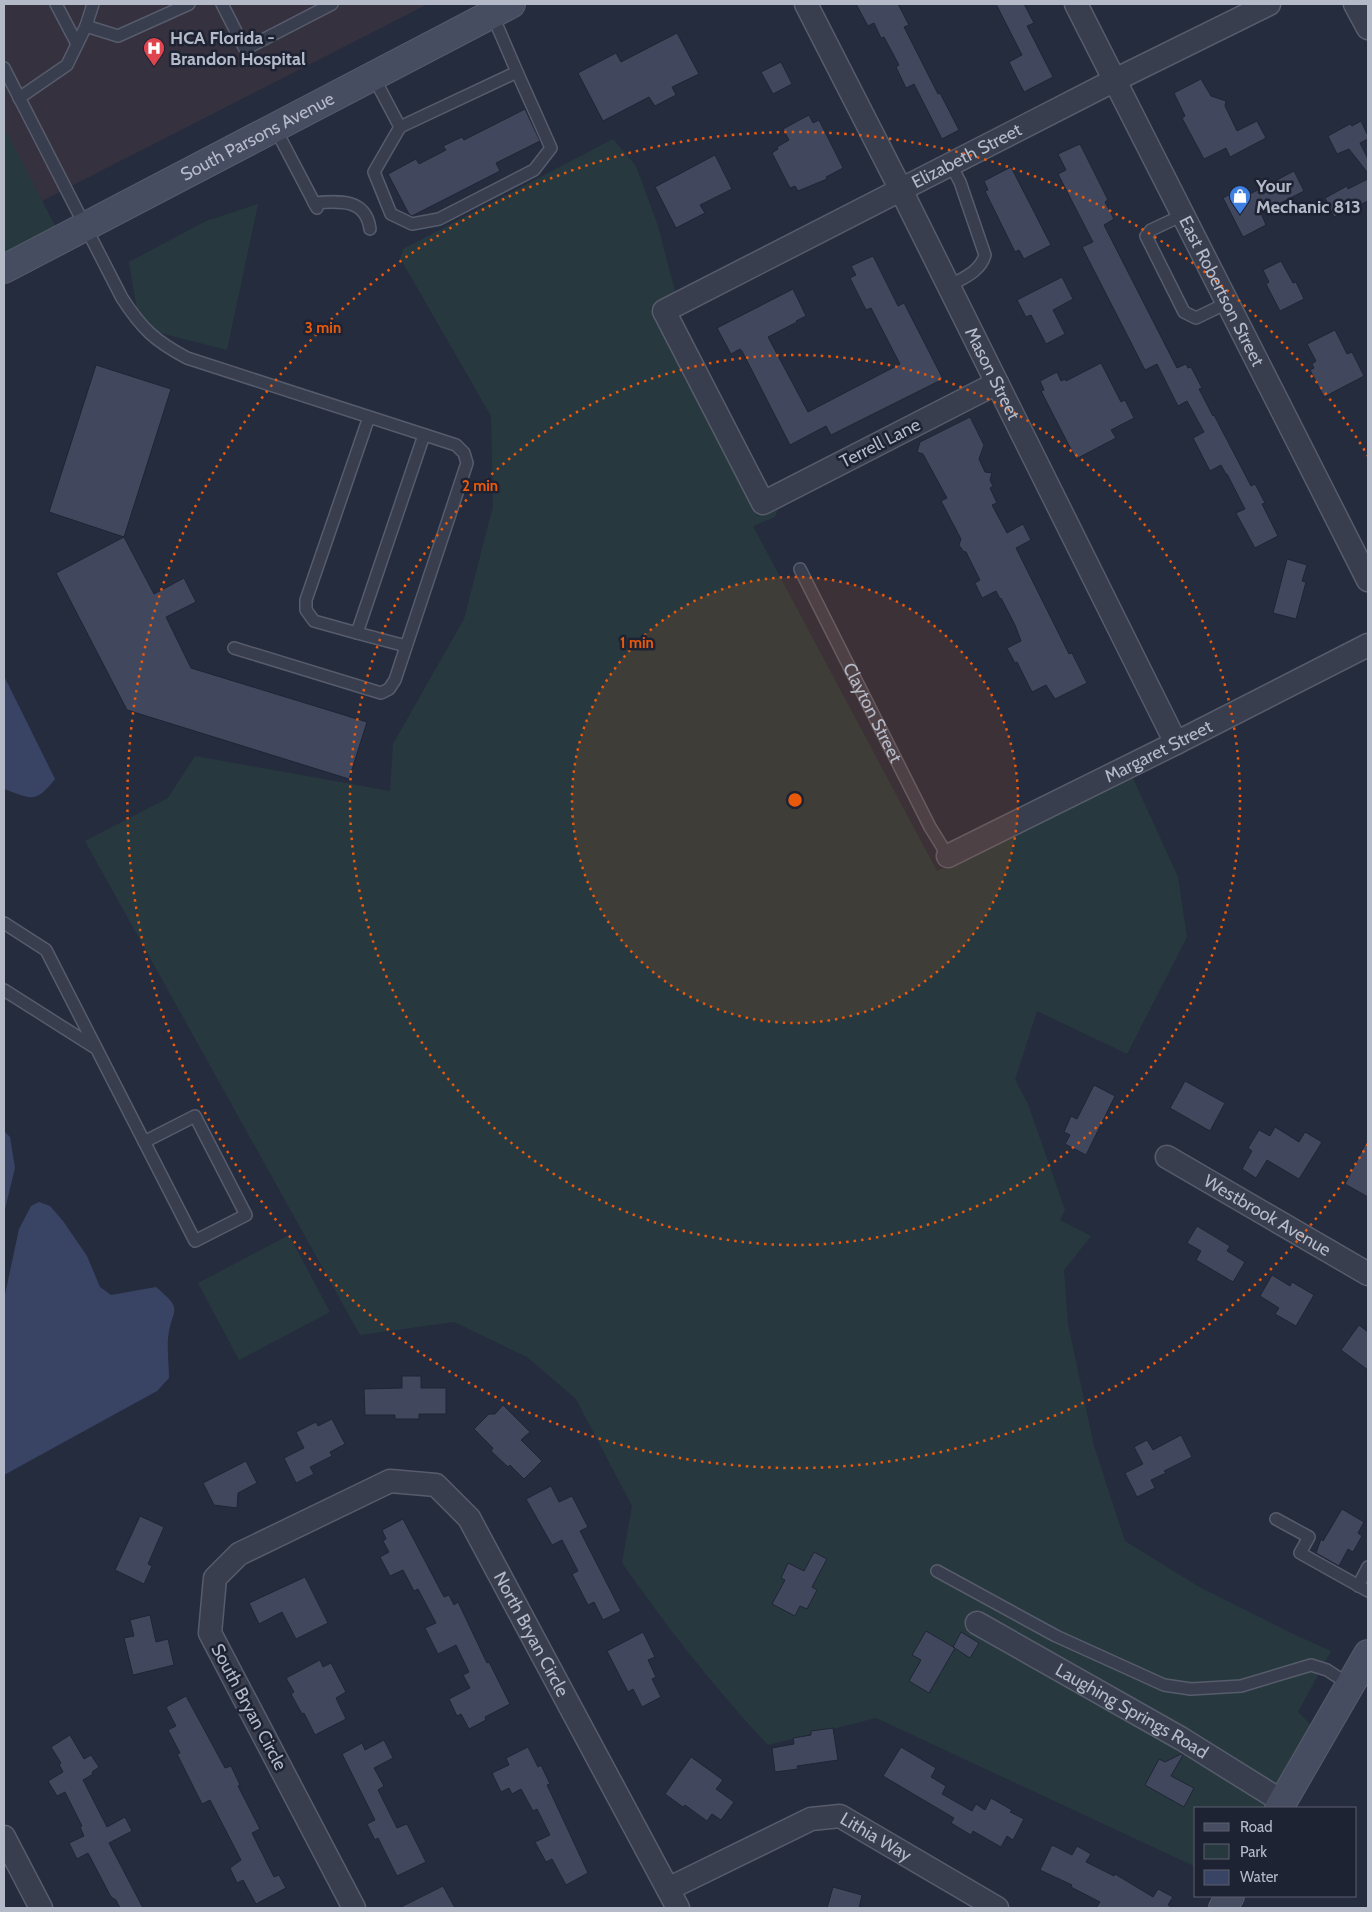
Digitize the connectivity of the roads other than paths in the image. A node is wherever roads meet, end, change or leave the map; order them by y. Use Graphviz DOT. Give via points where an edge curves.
graph roads {
  1 [pos="56,4"];
  2 [pos="93,4"];
  3 [pos="189,4"];
  4 [pos="222,4"];
  5 [pos="332,4"];
  6 [pos="1076,4"];
  7 [pos="1269,4"];
  8 [pos="1355,4"];
  9 [pos="810,5"];
  10 [pos="505,6"];
  11 [pos="1241,10"];
  12 [pos="86,26"];
  13 [pos="1368,28"];
  14 [pos="77,44"];
  15 [pos="4,68"];
  16 [pos="516,72"];
  17 [pos="373,76"];
  18 [pos="1115,80"];
  19 [pos="19,98"];
  20 [pos="400,127"];
  21 [pos="275,128"];
  22 [pos="951,165"];
  23 [pos="901,190"];
  24 [pos="1183,215"];
  25 [pos="85,227"];
  26 [pos="370,229"];
  27 [pos="4,269"];
  28 [pos="948,286"];
  29 [pos="1228,303"];
  30 [pos="997,383"];
  31 [pos="369,417"];
  32 [pos="424,435"];
  33 [pos="763,503"];
  34 [pos="800,569"];
  35 [pos="1368,580"];
  36 [pos="357,633"];
  37 [pos="1368,645"];
  38 [pos="406,646"];
  39 [pos="234,648"];
  40 [pos="1176,743"];
  41 [pos="948,856"];
  42 [pos="4,923"];
  43 [pos="4,990"];
  44 [pos="95,1048"];
  45 [pos="144,1142"];
  46 [pos="1167,1157"];
  47 [pos="1368,1274"];
  48 [pos="315,1518"];
  49 [pos="1276,1519"];
  50 [pos="1368,1567"];
  51 [pos="937,1571"];
  52 [pos="1363,1589"];
  53 [pos="977,1623"];
  54 [pos="1368,1654"];
  55 [pos="1350,1685"];
  56 [pos="1281,1805"];
  57 [pos="4,1837"];
  58 [pos="1229,1897"];
  59 [pos="673,1898"];
  60 [pos="41,1908"];
  61 [pos="354,1908"];
  62 [pos="997,1908"];
  63 [pos="1223,1908"];
  1 -- 14 [label="lane"];
  2 -- 12 [label="lane"];
  3 -- 12 [label="lane" via="118,36"];
  4 -- 5 [label="lane" via="245,49"];
  6 -- 18 [label="street, East Robertson Street"];
  7 -- 11 [label="street, Elizabeth Street"];
  8 -- 13 [label="street"];
  9 -- 23 [label="street, Mason Street"];
  10 -- 16 [label="lane"];
  10 -- 17 [label="street, South Parsons Avenue"];
  11 -- 18 [label="street, Elizabeth Street"];
  12 -- 14 [label="lane"];
  14 -- 19 [label="lane" via="68,65"];
  15 -- 19 [label="lane"];
  16 -- 20 [label="lane"];
  16 -- 20 [label="lane" via="551,148 534,170 439,219 412,224 391,214 374,172"];
  17 -- 20 [label="lane"];
  17 -- 21 [label="street, South Parsons Avenue"];
  18 -- 22 [label="street, Elizabeth Street"];
  18 -- 24 [label="street, East Robertson Street"];
  19 -- 25 [label="lane"];
  21 -- 25 [label="street, South Parsons Avenue"];
  21 -- 26 [label="lane" via="316,205 332,201 357,206 369,220"];
  22 -- 23 [label="street, Elizabeth Street"];
  22 -- 28 [label="lane" via="985,255 983,262 968,276"];
  23 -- 28 [label="street, Mason Street"];
  23 -- 33 [label="street, Elizabeth Street" via="664,311"];
  24 -- 29 [label="street, East Robertson Street"];
  24 -- 29 [label="lane" via="1151,230 1146,236 1184,312 1196,318"];
  25 -- 27 [label="street, South Parsons Avenue"];
  25 -- 31 [label="lane" via="136,320 168,348 210,366"];
  28 -- 30 [label="street, Mason Street"];
  29 -- 35 [label="street, East Robertson Street"];
  30 -- 33 [label="street, Terrell Lane"];
  30 -- 40 [label="street, Mason Street"];
  31 -- 32 [label="lane"];
  31 -- 36 [label="lane" via="306,600 306,610 314,621"];
  32 -- 36 [label="lane"];
  32 -- 38 [label="lane" via="456,445 464,453 467,463"];
  34 -- 41 [label="lane, Clayton Street" via="930,827"];
  36 -- 38 [label="lane"];
  37 -- 40 [label="street, Margaret Street"];
  38 -- 39 [label="lane" via="395,680 389,689 381,693"];
  40 -- 41 [label="street, Margaret Street"];
  42 -- 44 [label="lane" via="46,950"];
  43 -- 44 [label="lane"];
  44 -- 45 [label="lane"];
  45 -- 45 [label="lane" via="195,1116 246,1215 195,1241"];
  46 -- 47 [label="street, Westbrook Avenue"];
  48 -- 59 [label="street, North Bryan Circle" via="390,1481 436,1485 469,1518"];
  48 -- 61 [label="street, South Bryan Circle" via="239,1554 215,1578 210,1632"];
  49 -- 52 [label="lane" via="1309,1537 1300,1553"];
  50 -- 52 [label="lane"];
  51 -- 55 [label="lane" via="1056,1636 1164,1685 1191,1689 1241,1686 1311,1665 1327,1670"];
  53 -- 56 [label="street, Laughing Springs Road" via="1182,1739"];
  54 -- 55 [label="street"];
  55 -- 56 [label="street"];
  57 -- 60 [label="street"];
  58 -- 63 [label="street"];
  59 -- 62 [label="street, Lithia Way" via="811,1819 840,1816"];
}
